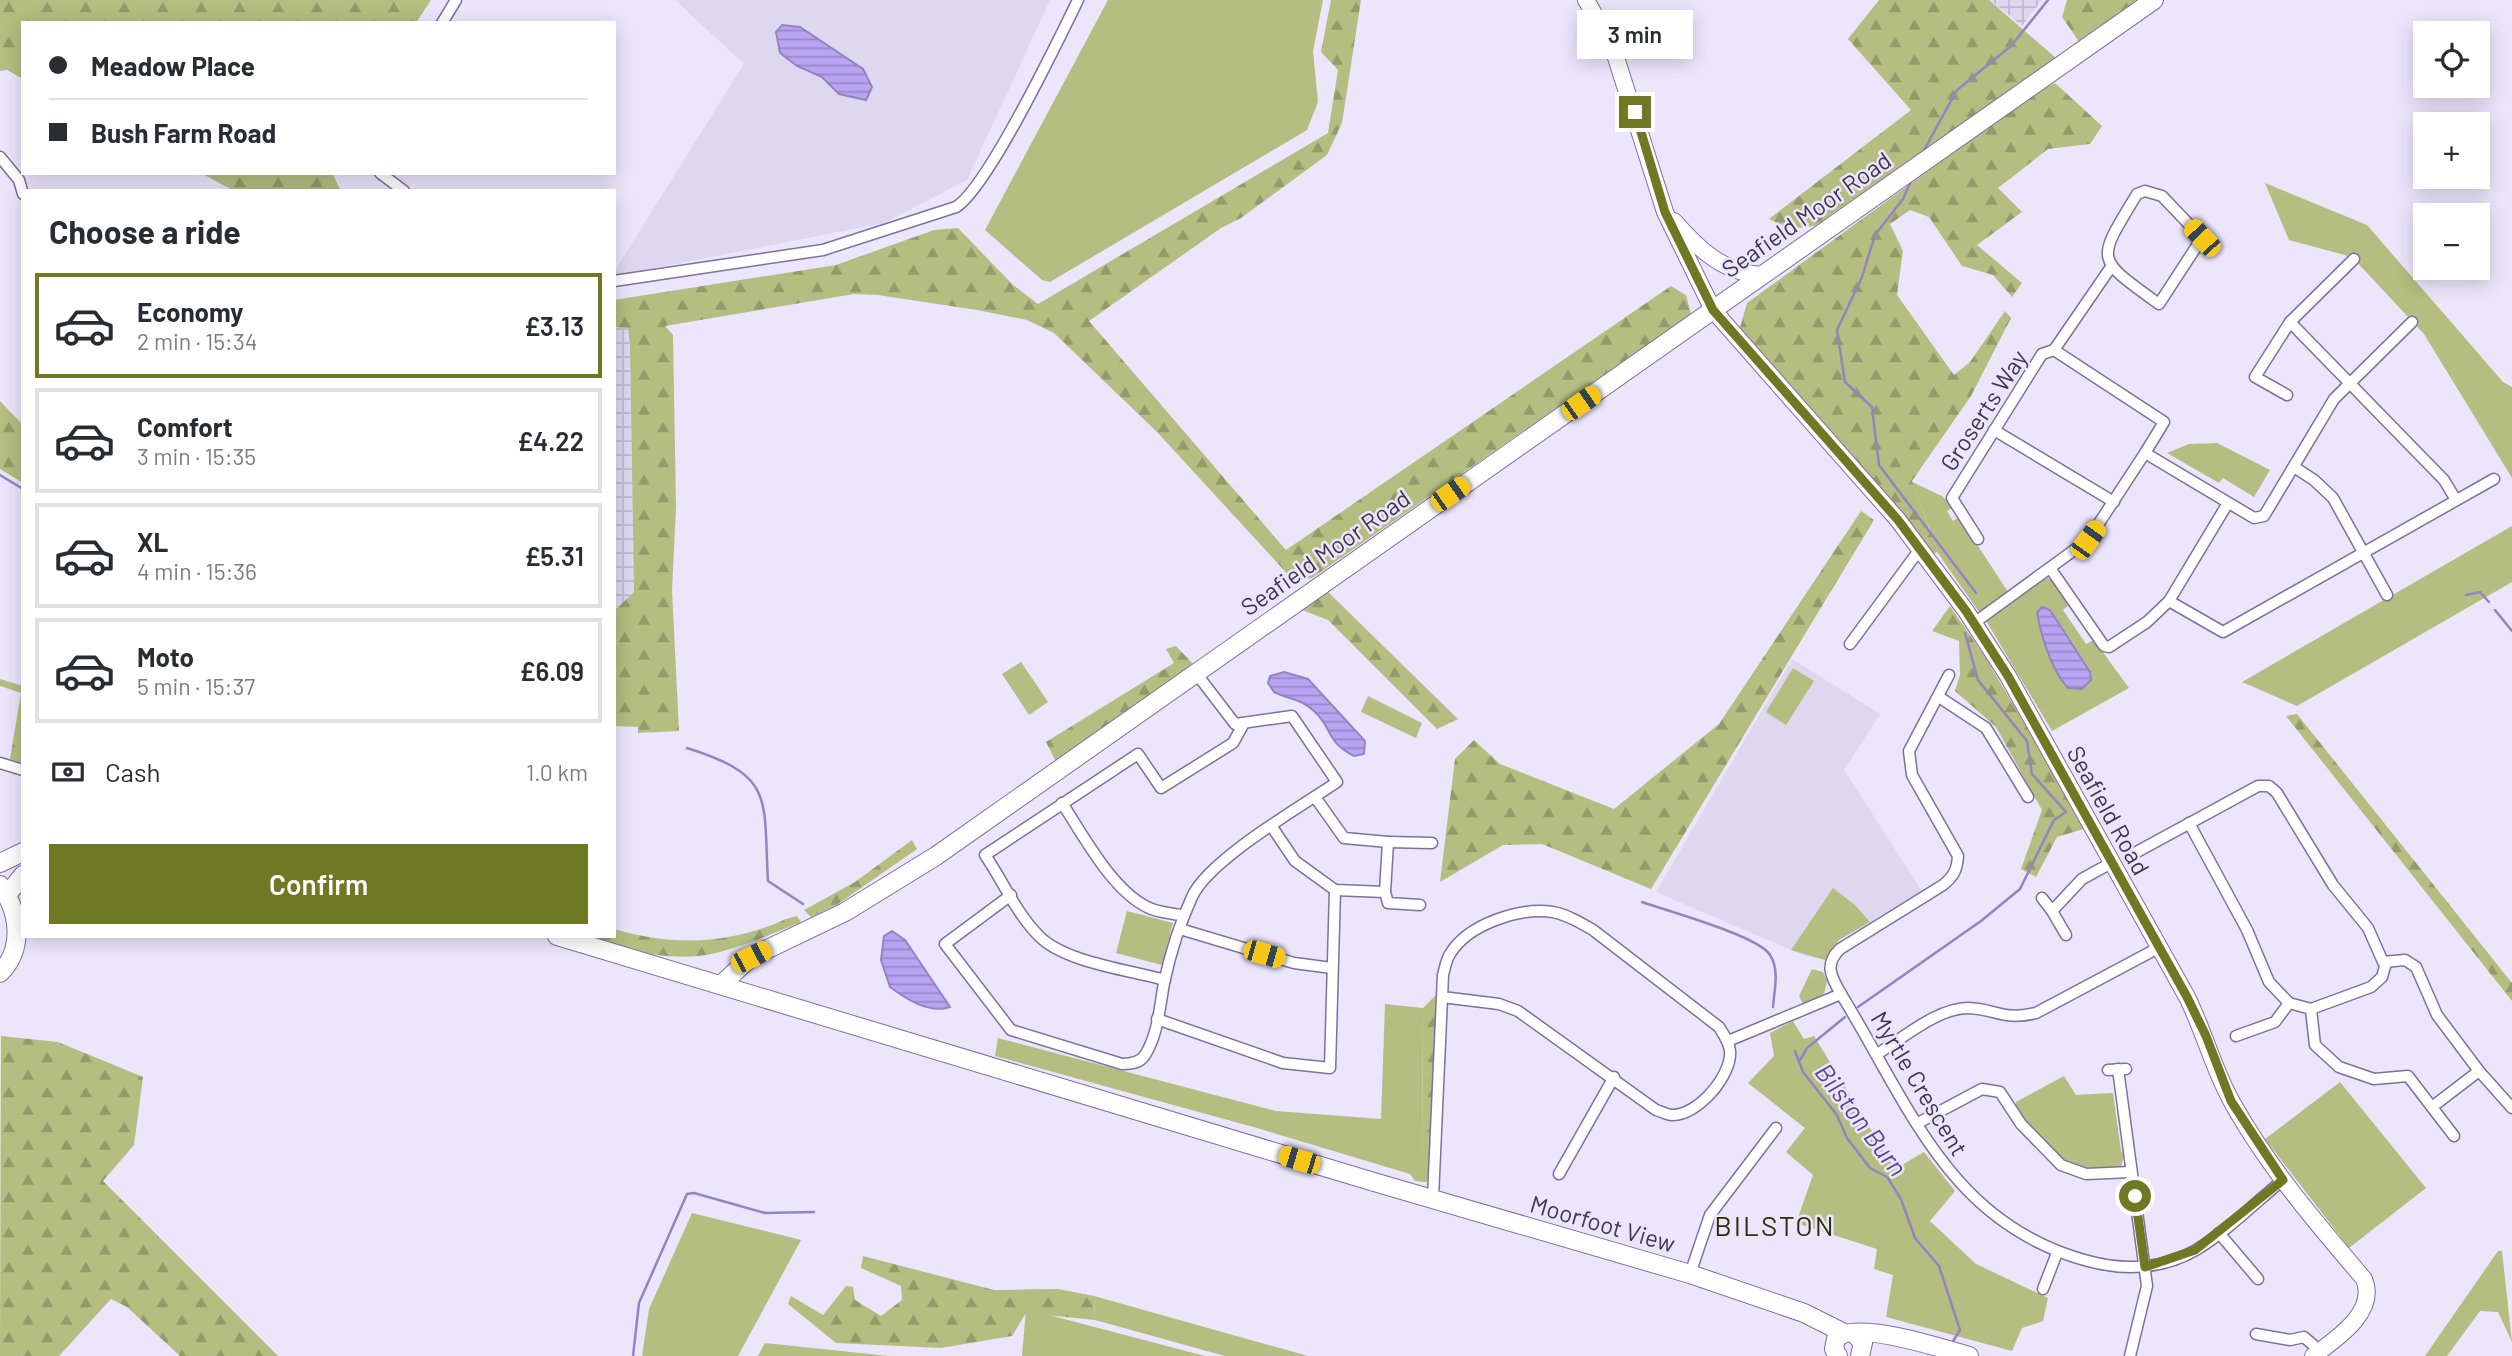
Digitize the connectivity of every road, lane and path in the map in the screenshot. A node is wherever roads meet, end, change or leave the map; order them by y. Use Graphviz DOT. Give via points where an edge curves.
graph roads {
  1 [pos="456,0"];
  2 [pos="1078,0"];
  3 [pos="1586,0"];
  4 [pos="2154,0"];
  5 [pos="443,21"];
  6 [pos="0,157"];
  7 [pos="383,175"];
  8 [pos="22,189"];
  9 [pos="401,189"];
  10 [pos="1665,212"];
  11 [pos="2354,259"];
  12 [pos="2111,267"];
  13 [pos="1763,275"];
  14 [pos="616,281"];
  15 [pos="1713,310"];
  16 [pos="2290,322"];
  17 [pos="2412,322"];
  18 [pos="2054,350"];
  19 [pos="2351,384"];
  20 [pos="2287,395"];
  21 [pos="1994,430"];
  22 [pos="2145,453"];
  23 [pos="2294,467"];
  24 [pos="2494,479"];
  25 [pos="2456,500"];
  26 [pos="2114,502"];
  27 [pos="2228,503"];
  28 [pos="1978,539"];
  29 [pos="1920,549"];
  30 [pos="2363,551"];
  31 [pos="2050,568"];
  32 [pos="2387,595"];
  33 [pos="2169,601"];
  34 [pos="1974,623"];
  35 [pos="1850,644"];
  36 [pos="1196,673"];
  37 [pos="1950,675"];
  38 [pos="1939,697"];
  39 [pos="1244,723"];
  40 [pos="0,763"];
  41 [pos="21,769"];
  42 [pos="1315,797"];
  43 [pos="2028,797"];
  44 [pos="1062,803"];
  45 [pos="2189,823"];
  46 [pos="1272,827"];
  47 [pos="1388,842"];
  48 [pos="1432,843"];
  49 [pos="21,853"];
  50 [pos="2133,854"];
  51 [pos="2113,862"];
  52 [pos="0,863"];
  53 [pos="21,877"];
  54 [pos="4,890"];
  55 [pos="1335,890"];
  56 [pos="1385,892"];
  57 [pos="1011,895"];
  58 [pos="2042,898"];
  59 [pos="1420,905"];
  60 [pos="2052,911"];
  61 [pos="1184,916"];
  62 [pos="1181,929"];
  63 [pos="2066,935"];
  64 [pos="564,938"];
  65 [pos="2160,947"];
  66 [pos="2386,963"];
  67 [pos="1332,968"];
  68 [pos="0,973"];
  69 [pos="1165,980"];
  70 [pos="722,984"];
  71 [pos="1840,994"];
  72 [pos="1442,997"];
  73 [pos="2289,1003"];
  74 [pos="2311,1009"];
  75 [pos="1157,1019"];
  76 [pos="2236,1036"];
  77 [pos="1728,1041"];
  78 [pos="1877,1054"];
  79 [pos="2117,1069"];
  80 [pos="2479,1071"];
  81 [pos="1614,1077"];
  82 [pos="2432,1107"];
  83 [pos="2512,1108"];
  84 [pos="1917,1123"];
  85 [pos="1776,1128"];
  86 [pos="2455,1136"];
  87 [pos="2131,1172"];
  88 [pos="1559,1174"];
  89 [pos="2283,1180"];
  90 [pos="1433,1198"];
  91 [pos="2219,1233"];
  92 [pos="2057,1253"];
  93 [pos="2145,1267"];
  94 [pos="1690,1274"];
  95 [pos="2258,1279"];
  96 [pos="2043,1289"];
  97 [pos="2256,1334"];
  98 [pos="1891,1337"];
  99 [pos="1842,1342"];
  100 [pos="1954,1352"];
  101 [pos="1861,1353"];
  102 [pos="2316,1353"];
  103 [pos="2130,1356"];
  1 -- 5 [label="street"];
  2 -- 14 [label="street" via="983,175 956,207 823,250"];
  3 -- 10 [label="street, Seafield Road" via="1612,44"];
  4 -- 13 [label="main road, Seafield Moor Road"];
  6 -- 8 [label="street"];
  7 -- 9 [label="street"];
  10 -- 13 [label="street" via="1717,261 1743,274"];
  10 -- 15 [label="street, Seafield Road"];
  11 -- 16 [label="street"];
  12 -- 12 [label="street" via="2159,303 2202,238 2162,196 2141,192 2108,242"];
  12 -- 18 [label="street, Groserts Way"];
  13 -- 15 [label="main road, Seafield Moor Road"];
  15 -- 29 [label="street, Seafield Road"];
  15 -- 36 [label="main road, Seafield Moor Road"];
  16 -- 19 [label="street"];
  16 -- 20 [label="street" via="2255,377"];
  17 -- 19 [label="street"];
  18 -- 21 [label="street, Groserts Way" via="2042,354"];
  18 -- 22 [label="street" via="2164,422"];
  19 -- 23 [label="street" via="2334,400"];
  19 -- 25 [label="street" via="2444,480"];
  21 -- 26 [label="street"];
  21 -- 28 [label="street, Groserts Way" via="1952,498"];
  22 -- 26 [label="street"];
  22 -- 27 [label="street"];
  23 -- 27 [label="street" via="2259,519"];
  23 -- 30 [label="street" via="2333,498"];
  24 -- 25 [label="street"];
  25 -- 30 [label="street"];
  26 -- 31 [label="street" via="2088,540"];
  27 -- 33 [label="street"];
  29 -- 34 [label="street, Seafield Road"];
  29 -- 35 [label="street"];
  30 -- 32 [label="street"];
  30 -- 33 [label="street" via="2223,632"];
  31 -- 33 [label="street" via="2107,647 2147,622"];
  31 -- 34 [label="street"];
  34 -- 51 [label="street, Seafield Road"];
  36 -- 39 [label="street" via="1235,724"];
  36 -- 70 [label="main road, Seafield Moor Road" via="936,856 845,912 751,957"];
  37 -- 38 [label="street"];
  38 -- 43 [label="street" via="1986,728"];
  38 -- 71 [label="street, Myrtle Crescent" via="1909,751 1912,775 1958,856 1957,868 1943,884 1831,957 1829,967"];
  39 -- 42 [label="street" via="1292,716 1337,782"];
  39 -- 44 [label="street" via="1233,743 1161,788 1138,754"];
  40 -- 41 [label="street"];
  42 -- 46 [label="street"];
  42 -- 47 [label="street" via="1344,838"];
  44 -- 57 [label="street" via="985,855"];
  44 -- 61 [label="street" via="1128,894 1148,908"];
  45 -- 50 [label="street"];
  45 -- 66 [label="street" via="2258,786 2269,786 2333,885 2368,928"];
  45 -- 73 [label="street" via="2247,930 2269,982"];
  46 -- 55 [label="street" via="1295,861"];
  46 -- 61 [label="street" via="1213,870 1193,893"];
  47 -- 48 [label="street"];
  47 -- 56 [label="street"];
  49 -- 52 [label="main road"];
  51 -- 60 [label="street" via="2082,879"];
  51 -- 65 [label="street, Seafield Road"];
  53 -- 54 [label="main road"];
  54 -- 68 [label="main road" via="17,929 14,950"];
  55 -- 56 [label="street"];
  55 -- 67 [label="street"];
  56 -- 59 [label="street" via="1388,903"];
  57 -- 69 [label="street" via="1037,935 1050,946"];
  57 -- 75 [label="street" via="946,944 1011,1030 1122,1065 1135,1064 1145,1055"];
  58 -- 60 [label="street"];
  60 -- 63 [label="street"];
  61 -- 62 [label="street"];
  62 -- 67 [label="street" via="1294,963"];
  62 -- 69 [label="street"];
  64 -- 70 [label="main road, Moorfoot View"];
  65 -- 78 [label="street" via="2036,1013 2001,1017 1964,1008 1946,1013"];
  65 -- 89 [label="street, Seafield Road" via="2206,1036 2231,1101"];
  66 -- 74 [label="street" via="2382,977 2371,986"];
  66 -- 80 [label="street" via="2405,960 2416,967 2432,1006"];
  67 -- 75 [label="street" via="1330,1068 1283,1063"];
  69 -- 75 [label="street"];
  70 -- 90 [label="main road, Moorfoot View"];
  71 -- 77 [label="street"];
  71 -- 78 [label="street, Myrtle Crescent"];
  72 -- 77 [label="street" via="1449,955 1460,943 1482,927 1509,917 1553,912 1593,930 1718,1027"];
  72 -- 81 [label="street" via="1518,1011"];
  72 -- 90 [label="street"];
  73 -- 74 [label="street"];
  73 -- 76 [label="street" via="2279,1019"];
  74 -- 82 [label="street" via="2315,1045 2339,1067 2374,1079 2407,1076"];
  77 -- 81 [label="street" via="1727,1070 1693,1109 1681,1113 1656,1110"];
  78 -- 84 [label="street, Myrtle Crescent"];
  79 -- 87 [label="street"];
  80 -- 82 [label="street"];
  80 -- 83 [label="street"];
  81 -- 88 [label="street"];
  82 -- 86 [label="street"];
  84 -- 87 [label="street" via="1982,1089 1992,1089 2061,1165 2086,1174"];
  84 -- 92 [label="street, Myrtle Crescent" via="1955,1180 1981,1205 2002,1224"];
  85 -- 94 [label="street" via="1710,1215"];
  87 -- 93 [label="street"];
  89 -- 91 [label="street, Myrtle Crescent"];
  89 -- 102 [label="street, Seafield Road" via="2367,1287 2359,1315"];
  90 -- 94 [label="main road, Moorfoot View"];
  91 -- 93 [label="street, Myrtle Crescent" via="2195,1250"];
  91 -- 95 [label="street"];
  92 -- 93 [label="street, Myrtle Crescent" via="2098,1264"];
  92 -- 96 [label="street"];
  93 -- 103 [label="street" via="2146,1298"];
  94 -- 99 [label="main road, Moorfoot View" via="1816,1320"];
  97 -- 102 [label="street" via="2290,1340 2304,1337"];
  98 -- 99 [label="main road"];
  98 -- 100 [label="main road"];
  98 -- 101 [label="main road"];
  99 -- 101 [label="main road, Moorfoot View" via="1860,1337"];
}
